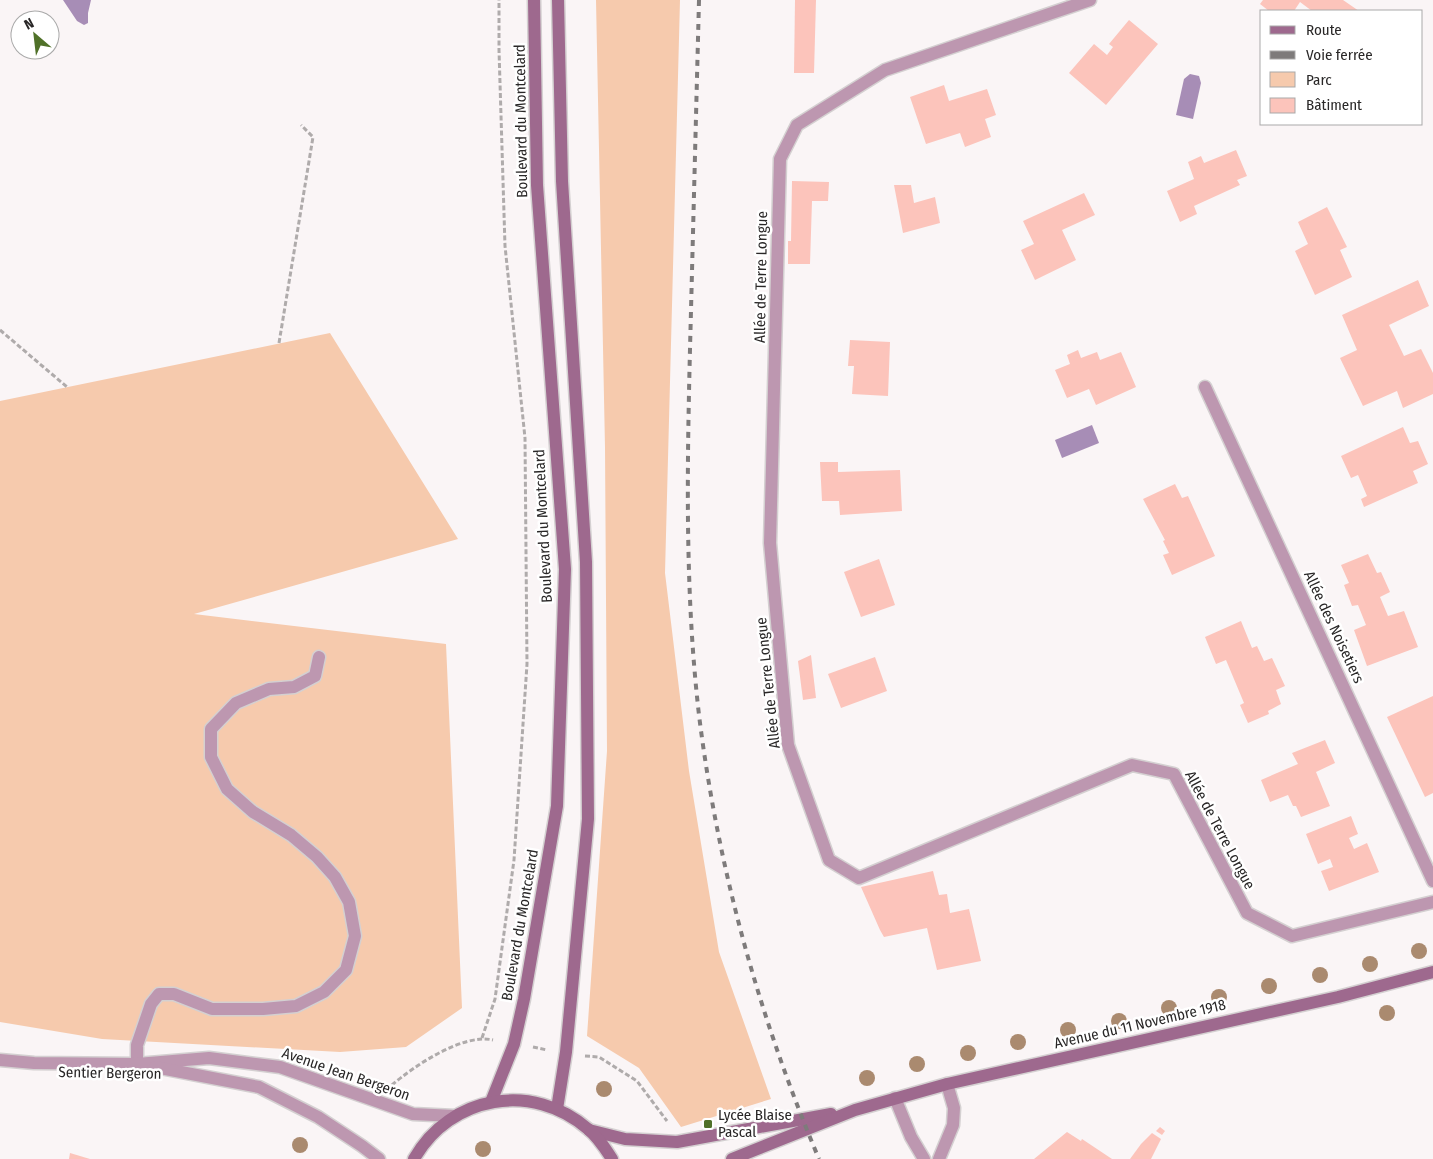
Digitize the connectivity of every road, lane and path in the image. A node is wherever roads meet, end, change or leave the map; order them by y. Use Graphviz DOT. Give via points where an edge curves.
graph roads {
  1 [pos="499,0"];
  2 [pos="534,0"];
  3 [pos="558,0"];
  4 [pos="1090,0"];
  5 [pos="301,125"];
  6 [pos="0,330"];
  7 [pos="279,343"];
  8 [pos="67,387"];
  9 [pos="1205,387"];
  10 [pos="319,657"];
  11 [pos="1433,881"];
  12 [pos="1433,902"];
  13 [pos="1433,972"];
  14 [pos="482,1038"];
  15 [pos="493,1040"];
  16 [pos="533,1047"];
  17 [pos="547,1050"];
  18 [pos="586,1056"];
  19 [pos="0,1060"];
  20 [pos="138,1064"];
  21 [pos="948,1084"];
  22 [pos="387,1089"];
  23 [pos="895,1098"];
  24 [pos="491,1102"];
  25 [pos="557,1109"];
  26 [pos="855,1110"];
  27 [pos="454,1116"];
  28 [pos="672,1127"];
  29 [pos="589,1130"];
  30 [pos="379,1159"];
  31 [pos="414,1159"];
  32 [pos="612,1159"];
  33 [pos="732,1159"];
  34 [pos="924,1159"];
  35 [pos="939,1159"];
  1 -- 14 [label="path" via="505,246 525,438 526,664 514,860 495,1000"];
  2 -- 24 [label="main road, Boulevard du Montcelard" via="538,184 565,569 557,806 514,1044"];
  3 -- 25 [label="main road" via="562,182 586,562 588,819 566,1052"];
  4 -- 12 [label="street, Allée de Terre Longue" via="885,70 797,125 780,159 770,543 788,746 829,860 859,878 1132,765 1174,774 1247,913 1292,936"];
  5 -- 7 [label="path" via="313,137"];
  6 -- 8 [label="path"];
  9 -- 11 [label="street, Allée des Noisetiers"];
  10 -- 20 [label="street" via="315,676 294,687 269,689 236,703 211,729 211,757 227,789 317,857 336,878 349,902 355,936 346,970 324,992 296,1006 212,1009 174,994 159,994 151,1004 137,1044"];
  13 -- 21 [label="main road, Avenue du 11 Novembre 1918" via="1338,997"];
  14 -- 15 [label="path"];
  14 -- 22 [label="path" via="442,1051"];
  16 -- 17 [label="path"];
  18 -- 28 [label="path" via="599,1057 637,1081"];
  19 -- 20 [label="street, Avenue Jean Bergeron"];
  20 -- 27 [label="street, Avenue Jean Bergeron" via="209,1058 280,1067 413,1114"];
  20 -- 30 [label="street, Avenue Jean Bergeron" via="259,1087 318,1117"];
  21 -- 23 [label="main road, Avenue du 11 Novembre 1918"];
  21 -- 35 [label="street" via="954,1108 953,1125"];
  23 -- 26 [label="main road, Avenue du 11 Novembre 1918"];
  23 -- 34 [label="street"];
  24 -- 25 [label="main road" via="525,1101"];
  24 -- 27 [label="main road"];
  25 -- 29 [label="main road"];
  26 -- 29 [label="main road, Avenue du 11 Novembre 1918" via="677,1142 625,1139"];
  26 -- 33 [label="main road, Avenue du 11 Novembre 1918"];
  27 -- 31 [label="main road" via="428,1138"];
  29 -- 32 [label="main road"];
}
